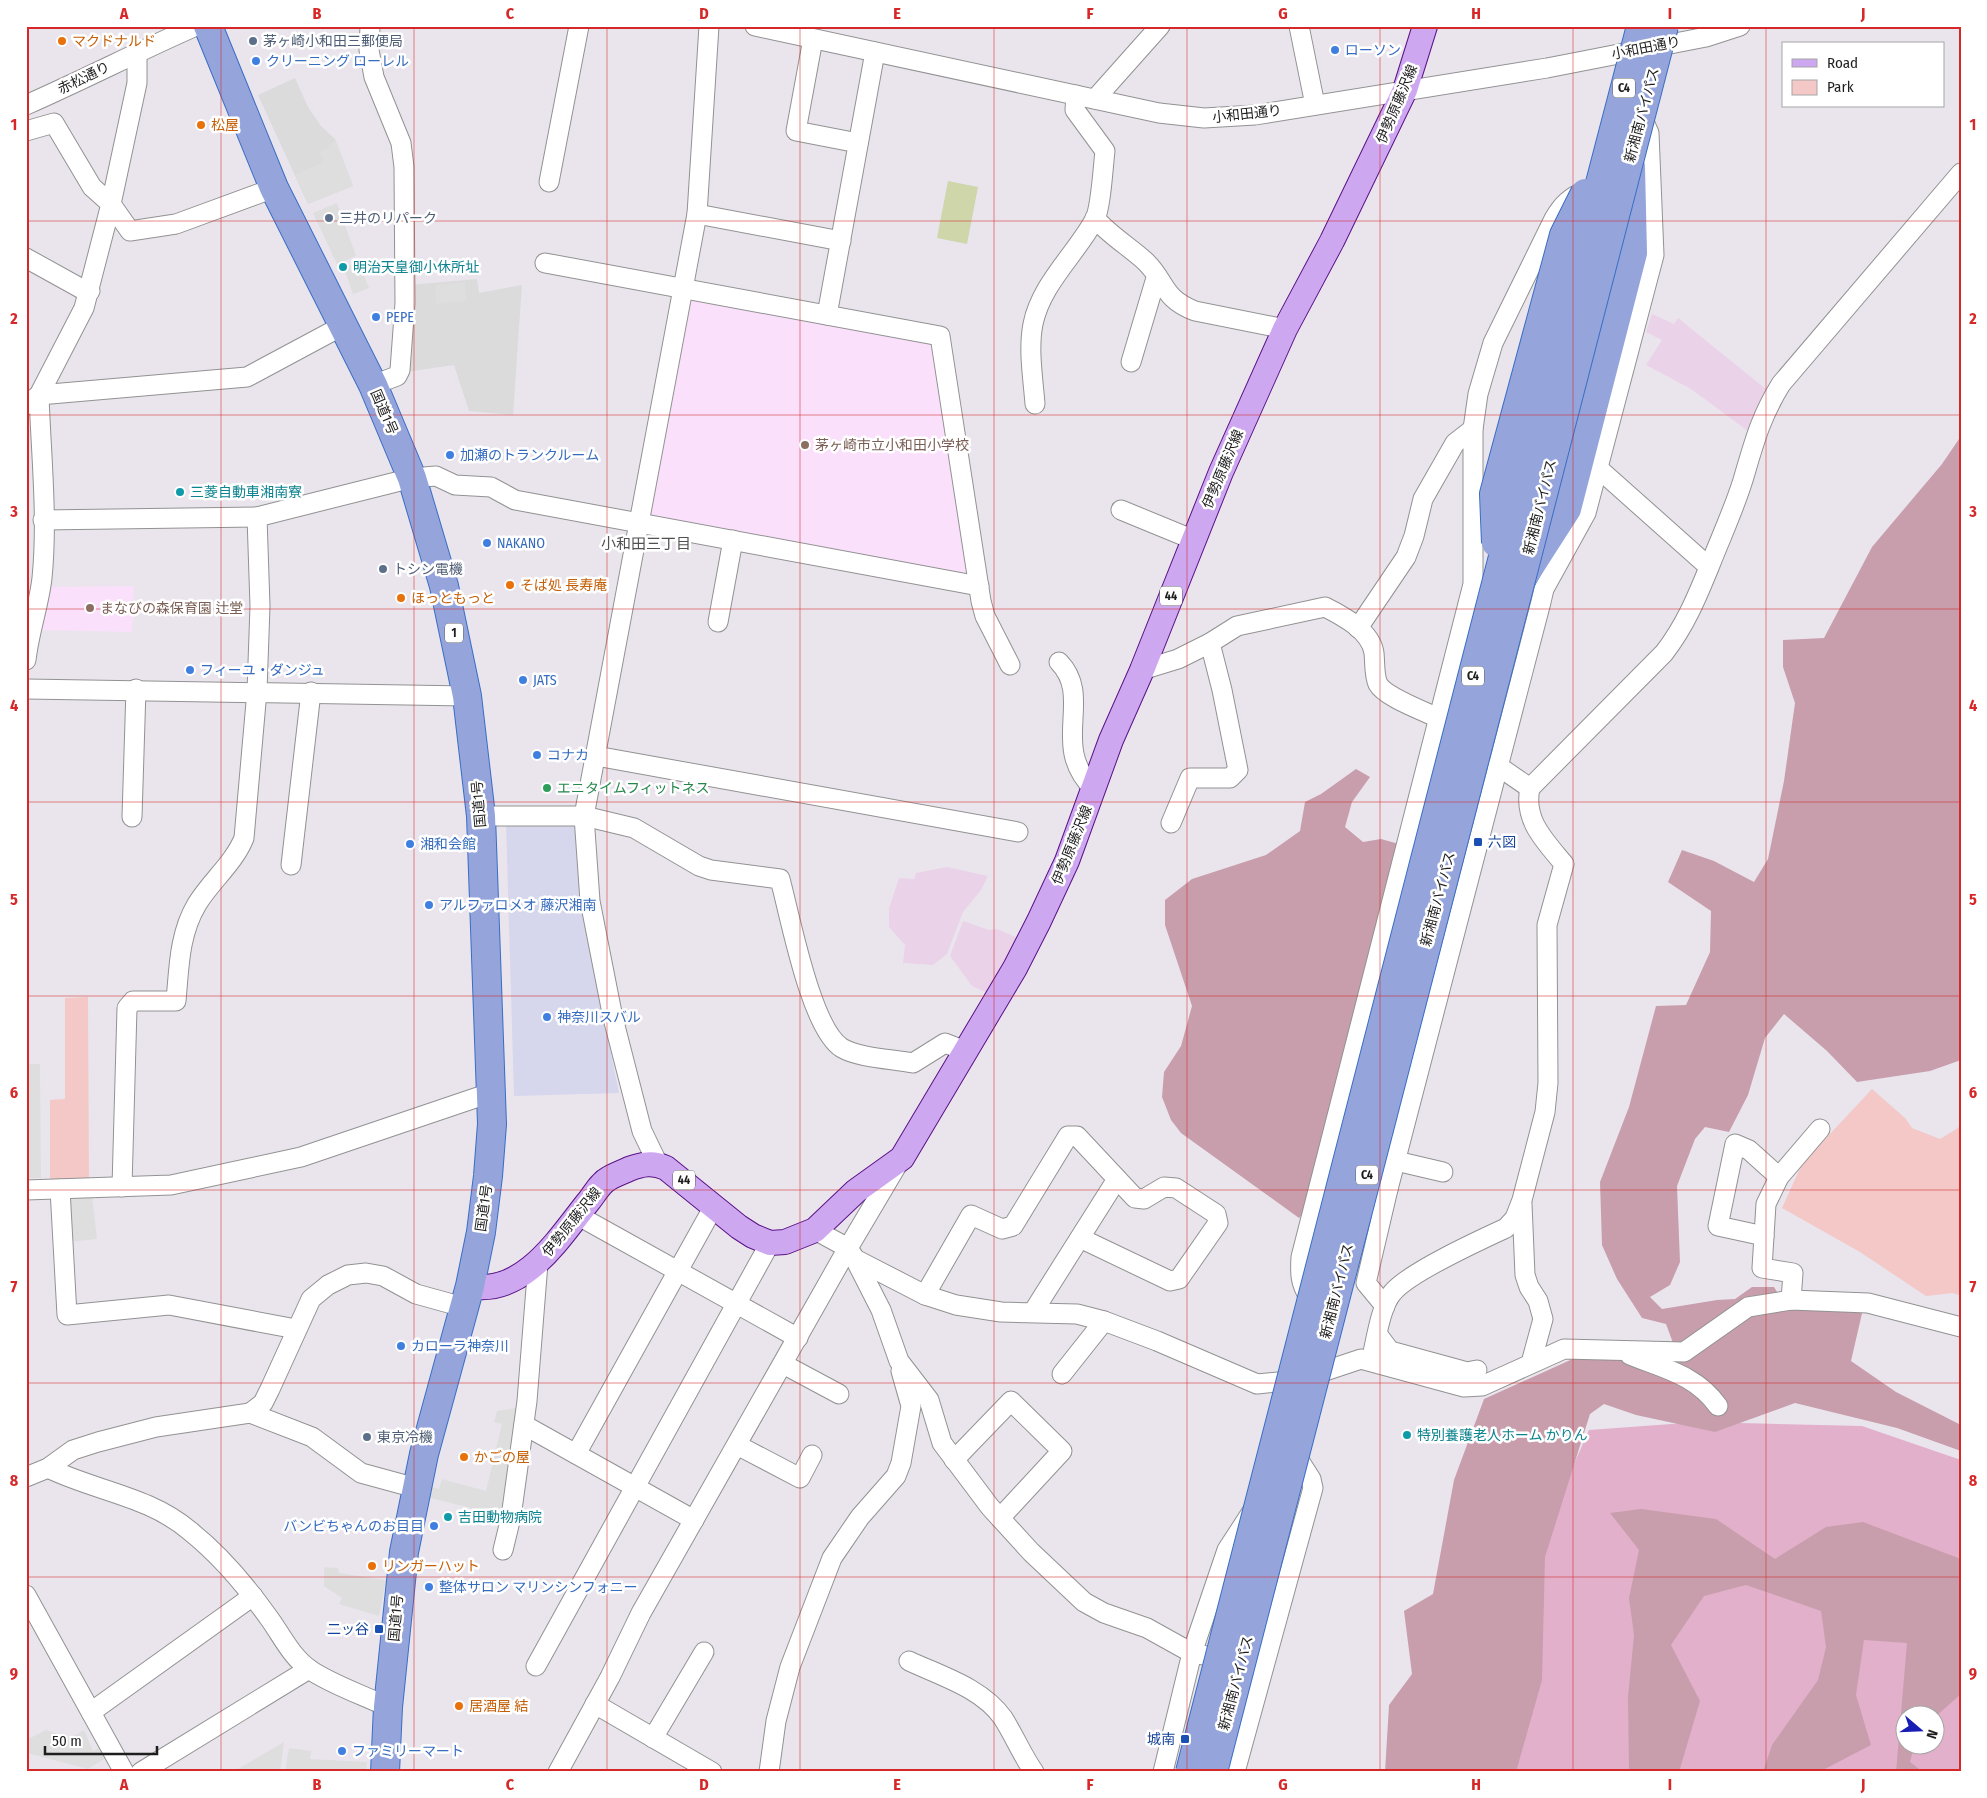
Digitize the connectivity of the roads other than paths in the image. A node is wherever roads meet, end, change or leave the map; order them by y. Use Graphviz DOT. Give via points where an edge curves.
graph roads {
  1 [pos="196,26"];
  2 [pos="208,26"];
  3 [pos="370,26"];
  4 [pos="579,26"];
  5 [pos="709,26"];
  6 [pos="755,26"];
  7 [pos="1299,26"];
  8 [pos="1426,26"];
  9 [pos="1652,26"];
  10 [pos="1664,26"];
  11 [pos="1740,26"];
  12 [pos="1152,30"];
  13 [pos="1643,37"];
  14 [pos="813,38"];
  15 [pos="137,51"];
  16 [pos="875,52"];
  17 [pos="1640,68"];
  18 [pos="1405,90"];
  19 [pos="1086,97"];
  20 [pos="26,105"];
  21 [pos="1315,105"];
  22 [pos="26,131"];
  23 [pos="1649,133"];
  24 [pos="858,143"];
  25 [pos="1620,145"];
  26 [pos="1961,173"];
  27 [pos="549,182"];
  28 [pos="274,188"];
  29 [pos="111,204"];
  30 [pos="697,214"];
  31 [pos="1096,218"];
  32 [pos="840,241"];
  33 [pos="26,258"];
  34 [pos="545,263"];
  35 [pos="1156,278"];
  36 [pos="683,288"];
  37 [pos="90,291"];
  38 [pos="827,314"];
  39 [pos="344,325"];
  40 [pos="1285,328"];
  41 [pos="1131,362"];
  42 [pos="373,385"];
  43 [pos="33,400"];
  44 [pos="1035,404"];
  45 [pos="1473,430"];
  46 [pos="1598,469"];
  47 [pos="412,478"];
  48 [pos="1121,510"];
  49 [pos="257,517"];
  50 [pos="44,520"];
  51 [pos="640,523"];
  52 [pos="733,540"];
  53 [pos="1194,540"];
  54 [pos="1709,567"];
  55 [pos="1510,575"];
  56 [pos="979,586"];
  57 [pos="718,622"];
  58 [pos="1358,628"];
  59 [pos="1210,644"];
  60 [pos="26,660"];
  61 [pos="1059,662"];
  62 [pos="1010,665"];
  63 [pos="1142,670"];
  64 [pos="26,689"];
  65 [pos="136,689"];
  66 [pos="257,691"];
  67 [pos="311,692"];
  68 [pos="467,696"];
  69 [pos="1438,718"];
  70 [pos="596,756"];
  71 [pos="1498,766"];
  72 [pos="1530,788"];
  73 [pos="1094,789"];
  74 [pos="481,816"];
  75 [pos="584,816"];
  76 [pos="132,817"];
  77 [pos="1171,823"];
  78 [pos="1018,832"];
  79 [pos="291,865"];
  80 [pos="965,1050"];
  81 [pos="490,1094"];
  82 [pos="1820,1128"];
  83 [pos="902,1158"];
  84 [pos="1396,1161"];
  85 [pos="658,1164"];
  86 [pos="1443,1172"];
  87 [pos="1780,1177"];
  88 [pos="1117,1179"];
  89 [pos="122,1187"];
  90 [pos="1388,1188"];
  91 [pos="60,1189"];
  92 [pos="26,1190"];
  93 [pos="1522,1200"];
  94 [pos="714,1206"];
  95 [pos="1312,1214"];
  96 [pos="577,1215"];
  97 [pos="1347,1226"];
  98 [pos="815,1230"];
  99 [pos="1764,1236"];
  100 [pos="1080,1238"];
  101 [pos="770,1243"];
  102 [pos="851,1253"];
  103 [pos="538,1263"];
  104 [pos="678,1271"];
  105 [pos="925,1294"];
  106 [pos="466,1297"];
  107 [pos="1791,1300"];
  108 [pos="736,1304"];
  109 [pos="1385,1306"];
  110 [pos="1032,1312"];
  111 [pos="1104,1322"];
  112 [pos="1961,1327"];
  113 [pos="296,1329"];
  114 [pos="1378,1335"];
  115 [pos="798,1338"];
  116 [pos="892,1343"];
  117 [pos="1620,1351"];
  118 [pos="1371,1361"];
  119 [pos="1530,1363"];
  120 [pos="783,1364"];
  121 [pos="1477,1370"];
  122 [pos="1062,1374"];
  123 [pos="1293,1381"];
  124 [pos="839,1394"];
  125 [pos="1718,1406"];
  126 [pos="250,1413"];
  127 [pos="524,1425"];
  128 [pos="737,1444"];
  129 [pos="576,1454"];
  130 [pos="812,1455"];
  131 [pos="954,1460"];
  132 [pos="48,1468"];
  133 [pos="26,1477"];
  134 [pos="635,1487"];
  135 [pos="416,1488"];
  136 [pos="1000,1518"];
  137 [pos="694,1520"];
  138 [pos="503,1550"];
  139 [pos="26,1595"];
  140 [pos="253,1596"];
  141 [pos="704,1652"];
  142 [pos="1192,1654"];
  143 [pos="909,1661"];
  144 [pos="536,1666"];
  145 [pos="1264,1666"];
  146 [pos="310,1669"];
  147 [pos="595,1704"];
  148 [pos="388,1707"];
  149 [pos="91,1712"];
  150 [pos="653,1738"];
  151 [pos="565,1769"];
  152 [pos="124,1772"];
  153 [pos="141,1772"];
  154 [pos="385,1772"];
  155 [pos="712,1772"];
  156 [pos="770,1772"];
  157 [pos="1034,1772"];
  158 [pos="1163,1772"];
  159 [pos="1190,1772"];
  160 [pos="1213,1772"];
  161 [pos="1235,1772"];
  1 -- 15 [label="street, 赤松通り"];
  2 -- 28 [label="highway, 国道1号 / 1"];
  3 -- 42 [label="street" via="369,50 374,77 401,143 406,217 400,370 397,376"];
  4 -- 27 [label="street"];
  5 -- 30 [label="street"];
  6 -- 14 [label="street, 小和田通り"];
  7 -- 21 [label="street"];
  8 -- 18 [label="main road, 伊勢原藤沢線 / 44"];
  9 -- 13 [label="street"];
  10 -- 25 [label="highway, 新湘南バイパス / C4, bridge"];
  11 -- 13 [label="street, 小和田通り" via="1706,37"];
  12 -- 19 [label="street"];
  13 -- 17 [label="street"];
  13 -- 18 [label="street, 小和田通り" via="1547,68"];
  13 -- 25 [label="highway, 新湘南バイパス / C4, bridge"];
  14 -- 16 [label="street, 小和田通り"];
  14 -- 24 [label="street" via="796,132"];
  15 -- 20 [label="street, 赤松通り"];
  15 -- 29 [label="street" via="137,83"];
  16 -- 19 [label="street, 小和田通り"];
  16 -- 24 [label="street"];
  17 -- 23 [label="street" via="1637,100"];
  17 -- 25 [label="street"];
  18 -- 21 [label="street, 小和田通り"];
  18 -- 40 [label="main road, 伊勢原藤沢線 / 44" via="1332,241"];
  19 -- 21 [label="street, 小和田通り" via="1159,113 1204,118 1255,115"];
  19 -- 31 [label="street" via="1075,110 1105,151"];
  22 -- 29 [label="street" via="54,123 92,187"];
  23 -- 25 [label="street" via="1637,123 1632,123"];
  23 -- 46 [label="street" via="1654,255"];
  24 -- 32 [label="street"];
  25 -- 45 [label="street" via="1605,179 1562,206 1492,343 1474,413"];
  25 -- 55 [label="highway, 新湘南バイパス / C4, bridge"];
  25 -- 55 [label="highway, bridge" via="1564,235 1494,494"];
  26 -- 54 [label="street" via="1781,384 1757,430 1734,506"];
  28 -- 29 [label="street" via="176,224 130,230"];
  28 -- 39 [label="highway, 国道1号 / 1"];
  29 -- 37 [label="street"];
  30 -- 32 [label="street"];
  30 -- 36 [label="street"];
  31 -- 35 [label="street" via="1147,264"];
  31 -- 44 [label="street" via="1068,257 1033,323"];
  32 -- 38 [label="street"];
  33 -- 37 [label="street"];
  34 -- 36 [label="street"];
  35 -- 40 [label="street" via="1173,300 1189,309"];
  35 -- 41 [label="street"];
  36 -- 38 [label="street"];
  36 -- 51 [label="street"];
  37 -- 43 [label="street" via="76,325"];
  38 -- 56 [label="street" via="940,336"];
  39 -- 42 [label="highway, 国道1号 / 1"];
  39 -- 43 [label="street" via="247,377"];
  40 -- 53 [label="main road, 伊勢原藤沢線 / 44"];
  42 -- 47 [label="highway, 国道1号 / 1"];
  43 -- 50 [label="street"];
  45 -- 58 [label="street" via="1456,443 1423,498 1406,557"];
  45 -- 69 [label="street" via="1472,584"];
  46 -- 54 [label="street"];
  46 -- 71 [label="street" via="1583,522 1544,589"];
  47 -- 49 [label="street"];
  47 -- 51 [label="street" via="436,476 455,484 491,488 515,500"];
  47 -- 68 [label="highway, 国道1号 / 1" via="444,586"];
  48 -- 53 [label="street"];
  49 -- 50 [label="street"];
  49 -- 66 [label="street" via="260,606"];
  50 -- 60 [label="street" via="42,579"];
  51 -- 52 [label="street"];
  51 -- 70 [label="street"];
  52 -- 56 [label="street"];
  52 -- 57 [label="street"];
  53 -- 63 [label="main road, 伊勢原藤沢線 / 44"];
  54 -- 72 [label="street" via="1694,606 1664,653"];
  55 -- 159 [label="highway, 新湘南バイパス / C4, bridge" via="1459,732"];
  55 -- 160 [label="highway, 新湘南バイパス / C4, bridge"];
  56 -- 62 [label="street" via="985,616"];
  58 -- 59 [label="street" via="1325,607 1237,626"];
  58 -- 69 [label="street" via="1374,650 1377,683 1386,692"];
  59 -- 63 [label="street" via="1178,659"];
  59 -- 77 [label="street" via="1238,770 1230,778 1190,778"];
  61 -- 73 [label="street" via="1069,672 1073,685 1075,765"];
  63 -- 73 [label="main road, 伊勢原藤沢線 / 44"];
  64 -- 65 [label="street"];
  65 -- 66 [label="street"];
  65 -- 76 [label="street"];
  66 -- 67 [label="street"];
  66 -- 89 [label="street" via="244,838 238,852 197,904 186,926 180,950 176,1001 133,1002 126,1008"];
  67 -- 68 [label="street"];
  67 -- 79 [label="street"];
  68 -- 74 [label="highway, 国道1号 / 1"];
  69 -- 95 [label="street"];
  70 -- 75 [label="street"];
  70 -- 78 [label="street"];
  71 -- 72 [label="street"];
  71 -- 84 [label="street"];
  72 -- 93 [label="street" via="1527,800 1530,818 1564,864 1546,925 1548,1084 1545,1112"];
  73 -- 80 [label="main road, 伊勢原藤沢線 / 44" via="1067,861 1039,921 1015,968"];
  74 -- 75 [label="street"];
  74 -- 81 [label="highway, 国道1号 / 1"];
  75 -- 80 [label="street" via="634,828 711,870 780,879 817,1014 829,1037 840,1046 849,1051 913,1063 945,1043"];
  75 -- 85 [label="street" via="590,901 613,1018 642,1131"];
  80 -- 83 [label="main road, 伊勢原藤沢線 / 44"];
  81 -- 89 [label="street" via="301,1157 171,1185"];
  81 -- 106 [label="highway, 国道1号 / 1" via="492,1124 488,1176 481,1232"];
  82 -- 87 [label="street"];
  83 -- 98 [label="main road, 伊勢原藤沢線 / 44" via="856,1191"];
  83 -- 102 [label="street"];
  84 -- 86 [label="street"];
  84 -- 90 [label="street"];
  85 -- 94 [label="main road, 44" via="679,1176"];
  85 -- 96 [label="main road, 伊勢原藤沢線 / 44" via="635,1167 607,1179"];
  87 -- 99 [label="street" via="1766,1204"];
  87 -- 99 [label="street" via="1749,1150 1735,1144 1718,1226"];
  88 -- 100 [label="street"];
  88 -- 100 [label="street" via="1135,1198 1144,1199 1164,1187 1176,1188 1216,1214 1218,1223 1179,1279 1170,1281"];
  88 -- 105 [label="street" via="1077,1136 1068,1136 1013,1226 1002,1229 971,1215"];
  89 -- 91 [label="street"];
  90 -- 97 [label="street"];
  90 -- 109 [label="street" via="1366,1283"];
  91 -- 92 [label="street"];
  91 -- 113 [label="street" via="67,1315 169,1305"];
  93 -- 109 [label="street" via="1515,1218 1506,1228 1408,1279 1392,1292"];
  93 -- 119 [label="street" via="1525,1275 1543,1319"];
  94 -- 101 [label="main road, 44" via="739,1227"];
  94 -- 104 [label="street"];
  95 -- 97 [label="street"];
  95 -- 123 [label="street" via="1300,1272 1302,1286 1309,1297"];
  96 -- 103 [label="main road, 伊勢原藤沢線 / 44"];
  96 -- 104 [label="street"];
  97 -- 123 [label="street" via="1334,1238"];
  98 -- 101 [label="main road, 伊勢原藤沢線 / 44" via="785,1242"];
  98 -- 102 [label="street"];
  99 -- 107 [label="street" via="1762,1268 1792,1273"];
  100 -- 110 [label="street"];
  101 -- 108 [label="street"];
  102 -- 105 [label="street"];
  102 -- 115 [label="street"];
  102 -- 116 [label="street" via="881,1310"];
  103 -- 106 [label="main road, 伊勢原藤沢線 / 44" via="519,1275"];
  103 -- 127 [label="street"];
  104 -- 108 [label="street"];
  104 -- 129 [label="street"];
  105 -- 110 [label="street" via="978,1310"];
  106 -- 113 [label="street" via="416,1294 384,1276 348,1275 311,1299"];
  106 -- 135 [label="highway, 国道1号 / 1"];
  107 -- 112 [label="street" via="1868,1303"];
  107 -- 117 [label="street" via="1748,1307 1684,1352"];
  108 -- 115 [label="street"];
  108 -- 134 [label="street"];
  109 -- 114 [label="street"];
  110 -- 111 [label="street" via="1077,1314"];
  111 -- 122 [label="street"];
  111 -- 123 [label="street" via="1157,1341 1246,1381 1257,1384"];
  113 -- 126 [label="street" via="263,1403"];
  114 -- 118 [label="street"];
  114 -- 121 [label="street" via="1390,1352 1467,1372"];
  115 -- 120 [label="street"];
  116 -- 131 [label="street" via="899,1361 929,1400 942,1443"];
  116 -- 156 [label="street" via="911,1406 901,1463 896,1476 860,1518 832,1558 790,1667 776,1722"];
  117 -- 119 [label="street" via="1564,1349"];
  117 -- 125 [label="street" via="1691,1379 1708,1392"];
  118 -- 119 [label="street" via="1464,1387 1494,1382"];
  118 -- 123 [label="street" via="1362,1359"];
  120 -- 124 [label="street"];
  120 -- 128 [label="street"];
  123 -- 142 [label="street" via="1254,1508 1227,1550"];
  123 -- 145 [label="street" via="1284,1437 1311,1479 1313,1488"];
  126 -- 132 [label="street" via="156,1427 98,1442 73,1450"];
  126 -- 135 [label="street" via="288,1425 312,1437 361,1473"];
  127 -- 129 [label="street"];
  127 -- 138 [label="street"];
  128 -- 130 [label="street" via="800,1478"];
  128 -- 137 [label="street"];
  129 -- 134 [label="street"];
  131 -- 136 [label="street"];
  131 -- 136 [label="street" via="1011,1401 1062,1451"];
  132 -- 133 [label="street"];
  132 -- 140 [label="street" via="70,1479 151,1506 175,1519 197,1537"];
  134 -- 137 [label="street"];
  134 -- 144 [label="street"];
  135 -- 148 [label="highway, 国道1号 / 1" via="399,1583"];
  136 -- 142 [label="street" via="1084,1602 1147,1628"];
  137 -- 147 [label="street" via="641,1613"];
  139 -- 149 [label="street"];
  140 -- 146 [label="street" via="294,1656"];
  140 -- 149 [label="street"];
  141 -- 150 [label="street"];
  142 -- 145 [label="street"];
  142 -- 158 [label="street"];
  143 -- 157 [label="street" via="976,1692 988,1702 1003,1718"];
  145 -- 161 [label="street"];
  146 -- 148 [label="street"];
  146 -- 153 [label="street"];
  147 -- 150 [label="street"];
  147 -- 151 [label="street"];
  148 -- 154 [label="highway, 国道1号 / 1"];
  149 -- 152 [label="street"];
  150 -- 155 [label="street"];
}
